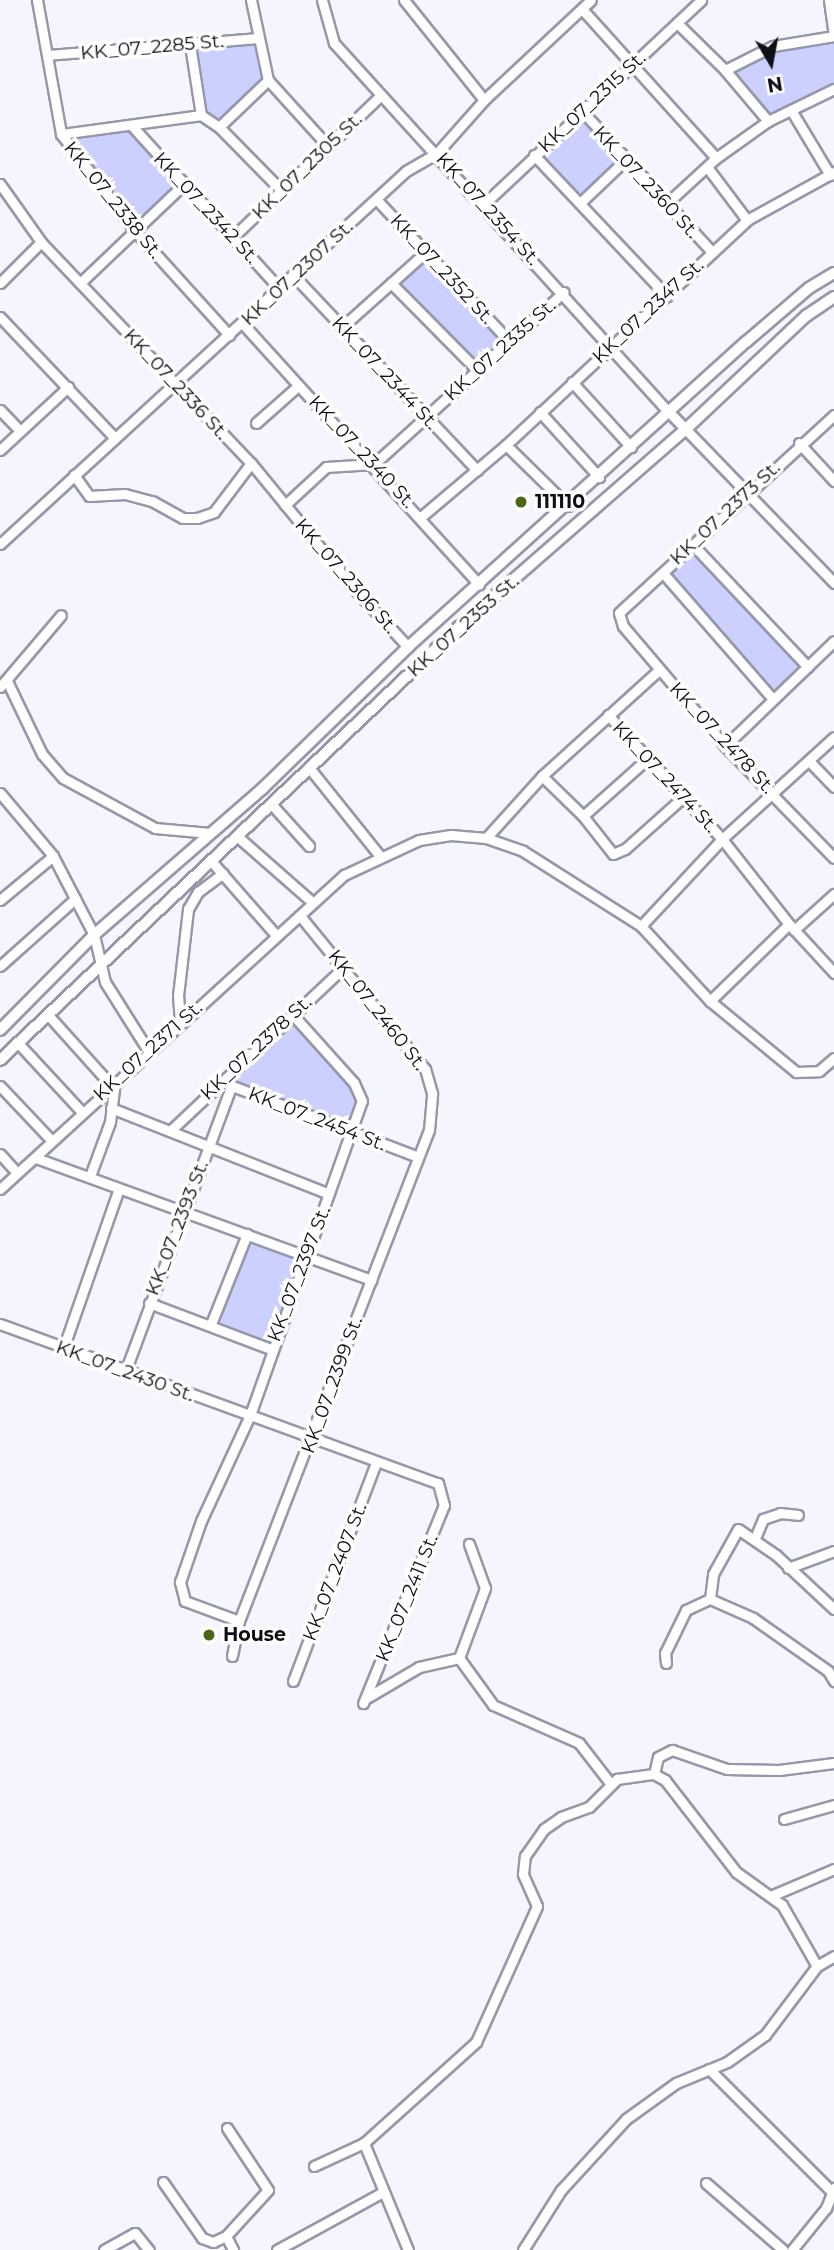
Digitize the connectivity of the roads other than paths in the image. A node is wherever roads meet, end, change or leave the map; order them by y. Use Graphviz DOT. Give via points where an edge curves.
graph roads {
  1 [pos="37,0"];
  2 [pos="251,0"];
  3 [pos="322,0"];
  4 [pos="404,0"];
  5 [pos="591,0"];
  6 [pos="701,0"];
  7 [pos="829,0"];
  8 [pos="582,9"];
  9 [pos="677,23"];
  10 [pos="834,35"];
  11 [pos="257,38"];
  12 [pos="190,45"];
  13 [pos="47,55"];
  14 [pos="629,66"];
  15 [pos="725,70"];
  16 [pos="268,80"];
  17 [pos="834,89"];
  18 [pos="381,95"];
  19 [pos="484,100"];
  20 [pos="791,110"];
  21 [pos="582,111"];
  22 [pos="201,115"];
  23 [pos="768,121"];
  24 [pos="132,126"];
  25 [pos="219,127"];
  26 [pos="61,134"];
  27 [pos="327,145"];
  28 [pos="437,153"];
  29 [pos="534,155"];
  30 [pos="716,159"];
  31 [pos="625,160"];
  32 [pos="707,167"];
  33 [pos="832,174"];
  34 [pos="0,184"];
  35 [pos="182,186"];
  36 [pos="281,190"];
  37 [pos="376,199"];
  38 [pos="580,203"];
  39 [pos="484,204"];
  40 [pos="666,204"];
  41 [pos="747,220"];
  42 [pos="136,232"];
  43 [pos="233,237"];
  44 [pos="41,242"];
  45 [pos="426,252"];
  46 [pos="712,252"];
  47 [pos="834,273"];
  48 [pos="294,276"];
  49 [pos="0,283"];
  50 [pos="80,283"];
  51 [pos="391,283"];
  52 [pos="280,289"];
  53 [pos="564,292"];
  54 [pos="667,296"];
  55 [pos="834,297"];
  56 [pos="0,317"];
  57 [pos="242,323"];
  58 [pos="342,327"];
  59 [pos="229,335"];
  60 [pos="508,340"];
  61 [pos="611,347"];
  62 [pos="477,370"];
  63 [pos="572,382"];
  64 [pos="176,384"];
  65 [pos="298,386"];
  66 [pos="68,387"];
  67 [pos="0,410"];
  68 [pos="540,412"];
  69 [pos="669,412"];
  70 [pos="834,415"];
  71 [pos="425,418"];
  72 [pos="256,422"];
  73 [pos="686,429"];
  74 [pos="20,431"];
  75 [pos="115,438"];
  76 [pos="799,443"];
  77 [pos="506,445"];
  78 [pos="631,447"];
  79 [pos="0,450"];
  80 [pos="251,463"];
  81 [pos="374,464"];
  82 [pos="477,470"];
  83 [pos="74,475"];
  84 [pos="599,477"];
  85 [pos="834,481"];
  86 [pos="747,493"];
  87 [pos="285,505"];
  88 [pos="568,506"];
  89 [pos="422,516"];
  90 [pos="0,544"];
  91 [pos="694,546"];
  92 [pos="663,573"];
  93 [pos="834,583"];
  94 [pos="479,584"];
  95 [pos="619,613"];
  96 [pos="61,615"];
  97 [pos="834,641"];
  98 [pos="408,647"];
  99 [pos="808,667"];
  100 [pos="659,670"];
  101 [pos="3,684"];
  102 [pos="772,698"];
  103 [pos="608,715"];
  104 [pos="834,737"];
  105 [pos="725,746"];
  106 [pos="648,758"];
  107 [pos="809,761"];
  108 [pos="311,770"];
  109 [pos="542,776"];
  110 [pos="834,787"];
  111 [pos="0,793"];
  112 [pos="775,794"];
  113 [pos="682,798"];
  114 [pos="273,806"];
  115 [pos="583,816"];
  116 [pos="210,833"];
  117 [pos="239,837"];
  118 [pos="486,838"];
  119 [pos="722,839"];
  120 [pos="309,846"];
  121 [pos="53,856"];
  122 [pos="380,856"];
  123 [pos="834,858"];
  124 [pos="212,862"];
  125 [pos="223,873"];
  126 [pos="834,894"];
  127 [pos="75,899"];
  128 [pos="0,900"];
  129 [pos="312,902"];
  130 [pos="300,916"];
  131 [pos="641,926"];
  132 [pos="791,927"];
  133 [pos="94,934"];
  134 [pos="275,934"];
  135 [pos="100,965"];
  136 [pos="0,966"];
  137 [pos="344,967"];
  138 [pos="834,973"];
  139 [pos="710,1001"];
  140 [pos="292,1014"];
  141 [pos="49,1016"];
  142 [pos="180,1023"];
  143 [pos="0,1030"];
  144 [pos="18,1043"];
  145 [pos="149,1052"];
  146 [pos="834,1058"];
  147 [pos="0,1060"];
  148 [pos="218,1081"];
  149 [pos="112,1082"];
  150 [pos="232,1085"];
  151 [pos="0,1086"];
  152 [pos="111,1108"];
  153 [pos="82,1112"];
  154 [pos="431,1113"];
  155 [pos="170,1131"];
  156 [pos="352,1134"];
  157 [pos="51,1140"];
  158 [pos="207,1148"];
  159 [pos="0,1154"];
  160 [pos="416,1156"];
  161 [pos="36,1158"];
  162 [pos="17,1172"];
  163 [pos="90,1176"];
  164 [pos="119,1188"];
  165 [pos="0,1189"];
  166 [pos="329,1194"];
  167 [pos="184,1212"];
  168 [pos="247,1234"];
  169 [pos="305,1256"];
  170 [pos="371,1280"];
  171 [pos="149,1303"];
  172 [pos="211,1324"];
  173 [pos="2,1325"];
  174 [pos="0,1336"];
  175 [pos="63,1349"];
  176 [pos="271,1349"];
  177 [pos="125,1372"];
  178 [pos="250,1415"];
  179 [pos="313,1437"];
  180 [pos="376,1462"];
  181 [pos="443,1490"];
  182 [pos="798,1515"];
  183 [pos="755,1538"];
  184 [pos="468,1544"];
  185 [pos="834,1550"];
  186 [pos="788,1568"];
  187 [pos="710,1600"];
  188 [pos="834,1609"];
  189 [pos="239,1621"];
  190 [pos="232,1656"];
  191 [pos="459,1658"];
  192 [pos="666,1663"];
  193 [pos="833,1678"];
  194 [pos="293,1681"];
  195 [pos="834,1763"];
  196 [pos="654,1774"];
  197 [pos="610,1783"];
  198 [pos="834,1805"];
  199 [pos="784,1818"];
  200 [pos="834,1870"];
  201 [pos="773,1895"];
  202 [pos="834,1956"];
  203 [pos="817,1966"];
  204 [pos="709,2069"];
  205 [pos="227,2128"];
  206 [pos="364,2143"];
  207 [pos="314,2166"];
  208 [pos="163,2182"];
  209 [pos="706,2183"];
  210 [pos="833,2190"];
  211 [pos="381,2193"];
  212 [pos="830,2210"];
  213 [pos="226,2236"];
  214 [pos="104,2250"];
  215 [pos="149,2250"];
  216 [pos="233,2250"];
  217 [pos="277,2250"];
  218 [pos="408,2250"];
  219 [pos="523,2250"];
  220 [pos="783,2250"];
  221 [pos="792,2250"];
  1 -- 13 [label="street, KK_07_2338 St."];
  2 -- 11 [label="street"];
  3 -- 18 [label="street, KK_07_2354 St." via="334,43"];
  4 -- 19 [label="street"];
  5 -- 8 [label="street, KK_07_2307 St."];
  6 -- 9 [label="street, KK_07_2315 St."];
  7 -- 10 [label="street"];
  8 -- 14 [label="street"];
  8 -- 19 [label="street, KK_07_2307 St."];
  9 -- 14 [label="street, KK_07_2315 St."];
  9 -- 15 [label="street"];
  10 -- 15 [label="street" via="773,46"];
  11 -- 12 [label="street, KK_07_2285 St."];
  11 -- 16 [label="street"];
  12 -- 13 [label="street, KK_07_2285 St."];
  12 -- 22 [label="street"];
  13 -- 26 [label="street, KK_07_2338 St."];
  14 -- 21 [label="street, KK_07_2315 St."];
  14 -- 30 [label="street"];
  15 -- 23 [label="street"];
  16 -- 25 [label="street"];
  16 -- 27 [label="street"];
  17 -- 20 [label="street"];
  18 -- 27 [label="street, KK_07_2305 St."];
  18 -- 28 [label="street, KK_07_2354 St."];
  19 -- 28 [label="street, KK_07_2307 St."];
  20 -- 23 [label="street"];
  20 -- 33 [label="street"];
  21 -- 29 [label="street, KK_07_2315 St."];
  21 -- 31 [label="street, KK_07_2360 St."];
  22 -- 24 [label="street"];
  22 -- 25 [label="street"];
  23 -- 30 [label="street"];
  24 -- 26 [label="street"];
  24 -- 35 [label="street, KK_07_2342 St."];
  25 -- 36 [label="street"];
  26 -- 42 [label="street, KK_07_2338 St."];
  27 -- 36 [label="street, KK_07_2305 St."];
  28 -- 37 [label="street, KK_07_2307 St." via="406,171"];
  28 -- 39 [label="street, KK_07_2354 St."];
  29 -- 38 [label="street"];
  29 -- 39 [label="street, KK_07_2315 St."];
  30 -- 32 [label="street"];
  31 -- 38 [label="street"];
  31 -- 40 [label="street, KK_07_2360 St."];
  32 -- 40 [label="street"];
  32 -- 41 [label="street"];
  33 -- 41 [label="street, KK_07_2347 St."];
  34 -- 44 [label="street, KK_07_2336 St."];
  35 -- 42 [label="street"];
  35 -- 43 [label="street, KK_07_2342 St."];
  36 -- 43 [label="street, KK_07_2305 St."];
  37 -- 45 [label="street, KK_07_2352 St."];
  37 -- 48 [label="street, KK_07_2307 St."];
  38 -- 54 [label="street"];
  39 -- 53 [label="street, KK_07_2354 St."];
  40 -- 46 [label="street, KK_07_2360 St."];
  41 -- 46 [label="street, KK_07_2347 St."];
  42 -- 50 [label="street"];
  42 -- 59 [label="street, KK_07_2338 St."];
  43 -- 52 [label="street, KK_07_2342 St."];
  44 -- 49 [label="street"];
  44 -- 50 [label="street, KK_07_2336 St."];
  45 -- 51 [label="street"];
  45 -- 60 [label="street, KK_07_2352 St."];
  46 -- 54 [label="street, KK_07_2347 St."];
  47 -- 69 [label="street, KK_07_2353 St." via="809,288"];
  48 -- 52 [label="street, KK_07_2307 St."];
  48 -- 58 [label="street, KK_07_2344 St."];
  50 -- 64 [label="street, KK_07_2336 St."];
  51 -- 58 [label="street"];
  51 -- 62 [label="street"];
  52 -- 57 [label="street, KK_07_2307 St."];
  53 -- 60 [label="street, KK_07_2335 St."];
  53 -- 61 [label="street, KK_07_2354 St."];
  54 -- 61 [label="street, KK_07_2347 St."];
  55 -- 73 [label="street, KK_07_2353 St." via="806,316"];
  56 -- 66 [label="street"];
  57 -- 59 [label="street, KK_07_2307 St."];
  57 -- 65 [label="street, KK_07_2340 St."];
  58 -- 71 [label="street, KK_07_2344 St."];
  59 -- 64 [label="street, KK_07_2307 St."];
  60 -- 62 [label="street, KK_07_2335 St."];
  61 -- 63 [label="street, KK_07_2347 St."];
  61 -- 69 [label="street, KK_07_2354 St."];
  62 -- 71 [label="street, KK_07_2335 St."];
  63 -- 68 [label="street, KK_07_2347 St."];
  63 -- 78 [label="street"];
  64 -- 75 [label="street, KK_07_2307 St."];
  64 -- 80 [label="street, KK_07_2336 St."];
  65 -- 72 [label="street"];
  65 -- 81 [label="street, KK_07_2340 St."];
  66 -- 74 [label="street"];
  66 -- 75 [label="street"];
  67 -- 74 [label="street"];
  68 -- 77 [label="street, KK_07_2347 St."];
  68 -- 84 [label="street"];
  69 -- 73 [label="street, KK_07_2354 St."];
  69 -- 78 [label="street, KK_07_2353 St."];
  70 -- 76 [label="street, KK_07_2373 St."];
  71 -- 81 [label="street, KK_07_2335 St."];
  71 -- 82 [label="street, KK_07_2344 St."];
  73 -- 86 [label="street, KK_07_2354 St."];
  73 -- 108 [label="street, KK_07_2353 St." via="459,627"];
  74 -- 79 [label="street"];
  75 -- 83 [label="street, KK_07_2307 St."];
  76 -- 85 [label="street"];
  76 -- 86 [label="street, KK_07_2373 St."];
  77 -- 82 [label="street, KK_07_2347 St."];
  77 -- 88 [label="street"];
  78 -- 84 [label="street, KK_07_2353 St."];
  80 -- 83 [label="street" via="214,512 197,518 183,518 152,501 125,494 89,496"];
  80 -- 87 [label="street, KK_07_2336 St."];
  81 -- 87 [label="street" via="326,467"];
  81 -- 89 [label="street, KK_07_2340 St."];
  82 -- 89 [label="street, KK_07_2347 St."];
  83 -- 90 [label="street, KK_07_2307 St."];
  84 -- 88 [label="street, KK_07_2353 St."];
  86 -- 91 [label="street, KK_07_2373 St."];
  86 -- 93 [label="street, KK_07_2354 St."];
  87 -- 98 [label="street, KK_07_2306 St."];
  88 -- 94 [label="street, KK_07_2353 St."];
  89 -- 94 [label="street, KK_07_2340 St."];
  91 -- 92 [label="street, KK_07_2373 St."];
  91 -- 99 [label="street"];
  92 -- 95 [label="street, KK_07_2373 St."];
  92 -- 102 [label="street"];
  94 -- 98 [label="street, KK_07_2353 St."];
  95 -- 100 [label="street, KK_07_2478 St." via="622,626"];
  96 -- 101 [label="street"];
  97 -- 99 [label="street"];
  98 -- 116 [label="street, KK_07_2353 St." via="262,789"];
  99 -- 102 [label="street"];
  100 -- 103 [label="street"];
  100 -- 105 [label="street, KK_07_2478 St."];
  101 -- 116 [label="street" via="42,754 63,778 155,828"];
  102 -- 105 [label="street"];
  103 -- 106 [label="street, KK_07_2474 St."];
  103 -- 109 [label="street"];
  104 -- 107 [label="street"];
  105 -- 112 [label="street, KK_07_2478 St."];
  106 -- 113 [label="street, KK_07_2474 St."];
  106 -- 115 [label="street"];
  107 -- 110 [label="street"];
  107 -- 112 [label="street"];
  108 -- 114 [label="street, KK_07_2353 St."];
  108 -- 122 [label="street"];
  109 -- 115 [label="street"];
  109 -- 118 [label="street"];
  111 -- 121 [label="street"];
  112 -- 119 [label="street"];
  112 -- 123 [label="street, KK_07_2478 St."];
  113 -- 115 [label="street" via="625,849 612,854"];
  113 -- 119 [label="street, KK_07_2474 St."];
  114 -- 117 [label="street, KK_07_2353 St."];
  114 -- 120 [label="street"];
  116 -- 133 [label="street, KK_07_2353 St."];
  117 -- 124 [label="street, KK_07_2353 St."];
  117 -- 129 [label="street"];
  118 -- 122 [label="street, KK_07_2371 St." via="451,835"];
  118 -- 131 [label="street, KK_07_2371 St." via="523,851"];
  119 -- 131 [label="street"];
  119 -- 132 [label="street, KK_07_2474 St."];
  121 -- 127 [label="street"];
  121 -- 128 [label="street"];
  122 -- 129 [label="street, KK_07_2371 St." via="344,875"];
  124 -- 125 [label="street"];
  124 -- 135 [label="street, KK_07_2353 St."];
  125 -- 134 [label="street"];
  125 -- 142 [label="street" via="192,900 178,996"];
  126 -- 132 [label="street"];
  127 -- 133 [label="street"];
  127 -- 136 [label="street"];
  129 -- 130 [label="street, KK_07_2371 St."];
  130 -- 134 [label="street, KK_07_2371 St."];
  130 -- 137 [label="street, KK_07_2460 St."];
  131 -- 139 [label="street, KK_07_2371 St."];
  132 -- 138 [label="street, KK_07_2474 St."];
  132 -- 139 [label="street"];
  133 -- 135 [label="street"];
  133 -- 143 [label="street, KK_07_2353 St."];
  134 -- 142 [label="street, KK_07_2371 St."];
  135 -- 141 [label="street, KK_07_2353 St."];
  135 -- 145 [label="street" via="120,1013"];
  137 -- 140 [label="street, KK_07_2378 St."];
  137 -- 154 [label="street, KK_07_2460 St." via="425,1069 431,1081"];
  139 -- 146 [label="street, KK_07_2371 St." via="796,1072 811,1073"];
  140 -- 148 [label="street, KK_07_2378 St."];
  140 -- 156 [label="street, KK_07_2397 St." via="362,1094"];
  141 -- 144 [label="street, KK_07_2353 St."];
  141 -- 149 [label="street"];
  142 -- 145 [label="street, KK_07_2371 St."];
  144 -- 147 [label="street, KK_07_2353 St."];
  144 -- 153 [label="street"];
  145 -- 149 [label="street, KK_07_2371 St."];
  148 -- 150 [label="street, KK_07_2454 St."];
  148 -- 155 [label="street, KK_07_2378 St."];
  149 -- 152 [label="street"];
  149 -- 153 [label="street, KK_07_2371 St."];
  150 -- 156 [label="street, KK_07_2454 St."];
  150 -- 158 [label="street, KK_07_2393 St."];
  151 -- 157 [label="street"];
  152 -- 155 [label="street"];
  152 -- 163 [label="street"];
  153 -- 157 [label="street, KK_07_2371 St."];
  154 -- 160 [label="street, KK_07_2399 St." via="429,1130"];
  155 -- 158 [label="street"];
  156 -- 160 [label="street, KK_07_2454 St."];
  156 -- 166 [label="street, KK_07_2397 St."];
  157 -- 161 [label="street, KK_07_2371 St."];
  158 -- 166 [label="street"];
  158 -- 167 [label="street, KK_07_2393 St."];
  159 -- 162 [label="street"];
  160 -- 170 [label="street, KK_07_2399 St."];
  161 -- 162 [label="street, KK_07_2371 St."];
  161 -- 163 [label="street"];
  162 -- 165 [label="street, KK_07_2371 St."];
  163 -- 164 [label="street"];
  164 -- 167 [label="street"];
  164 -- 175 [label="street"];
  166 -- 169 [label="street, KK_07_2397 St."];
  167 -- 168 [label="street"];
  167 -- 171 [label="street, KK_07_2393 St."];
  168 -- 169 [label="street"];
  168 -- 172 [label="street"];
  169 -- 170 [label="street"];
  169 -- 176 [label="street, KK_07_2397 St."];
  170 -- 179 [label="street, KK_07_2399 St."];
  171 -- 172 [label="street"];
  171 -- 177 [label="street, KK_07_2393 St."];
  172 -- 176 [label="street"];
  173 -- 174 [label="street"];
  173 -- 175 [label="street, KK_07_2430 St."];
  175 -- 177 [label="street, KK_07_2430 St."];
  176 -- 178 [label="street, KK_07_2397 St."];
  177 -- 178 [label="street, KK_07_2430 St."];
  178 -- 179 [label="street, KK_07_2430 St."];
  178 -- 189 [label="street" via="201,1521 179,1589 186,1601"];
  179 -- 180 [label="street, KK_07_2430 St."];
  179 -- 189 [label="street, KK_07_2399 St."];
  180 -- 181 [label="street, KK_07_2430 St." via="438,1483"];
  180 -- 194 [label="street, KK_07_2407 St."];
  181 -- 191 [label="street, KK_07_2411 St." via="444,1505 365,1700 419,1667"];
  182 -- 183 [label="street" via="780,1513 763,1519"];
  183 -- 186 [label="street"];
  183 -- 187 [label="street" via="744,1530 733,1533 713,1574"];
  184 -- 191 [label="street" via="485,1588"];
  185 -- 186 [label="street"];
  186 -- 188 [label="street"];
  187 -- 192 [label="street" via="686,1610 665,1653"];
  187 -- 193 [label="street" via="753,1618"];
  189 -- 190 [label="street, KK_07_2399 St."];
  191 -- 197 [label="street" via="493,1705 579,1743"];
  195 -- 196 [label="street" via="737,1769 672,1750 659,1757"];
  196 -- 197 [label="street" via="631,1775"];
  196 -- 201 [label="street" via="664,1780 736,1872"];
  197 -- 206 [label="street" via="589,1807 544,1829 525,1856 523,1874 537,1906 476,2042"];
  198 -- 199 [label="street"];
  200 -- 201 [label="street"];
  201 -- 203 [label="street"];
  202 -- 203 [label="street"];
  203 -- 204 [label="street" via="765,2035"];
  204 -- 210 [label="street"];
  204 -- 219 [label="street" via="676,2083 619,2126 561,2190"];
  205 -- 213 [label="street" via="268,2190"];
  206 -- 207 [label="street"];
  206 -- 211 [label="street"];
  208 -- 213 [label="street" via="202,2238 213,2242"];
  209 -- 220 [label="street"];
  210 -- 212 [label="street"];
  211 -- 217 [label="street"];
  211 -- 218 [label="street"];
  212 -- 221 [label="street"];
  213 -- 216 [label="street"];
  214 -- 215 [label="street" via="135,2233"];
}
